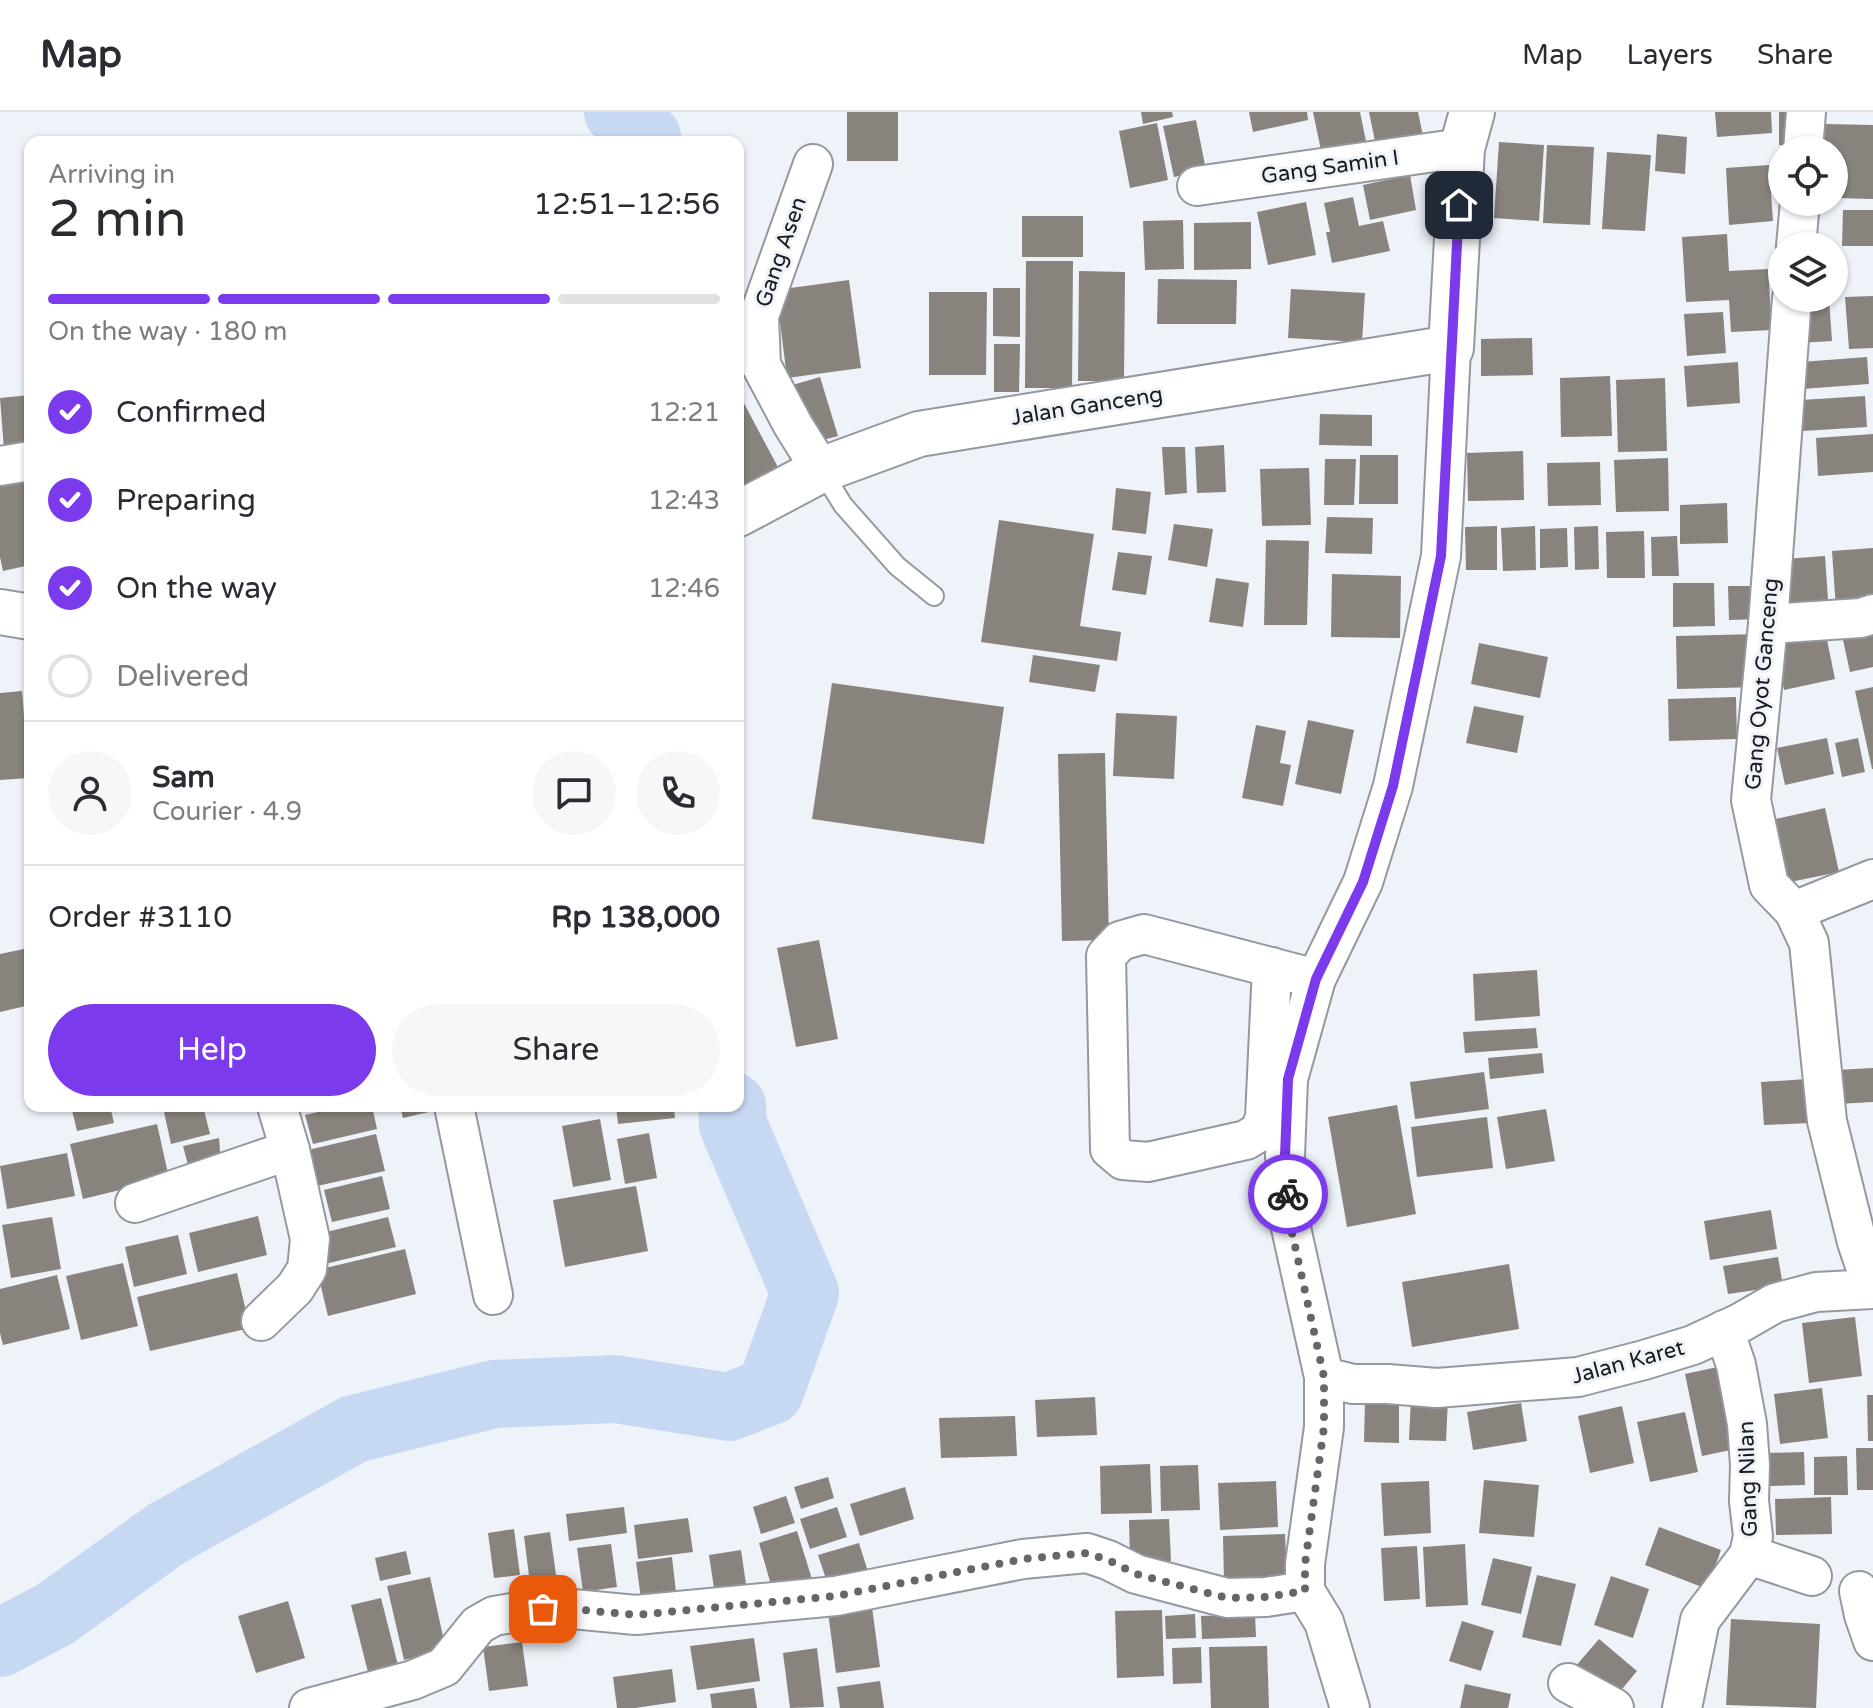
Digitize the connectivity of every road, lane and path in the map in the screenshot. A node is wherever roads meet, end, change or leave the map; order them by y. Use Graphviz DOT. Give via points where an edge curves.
graph roads {
  1 [pos="1806,112"];
  2 [pos="1467,130"];
  3 [pos="1804,136"];
  4 [pos="813,164"];
  5 [pos="1197,186"];
  6 [pos="1791,312"];
  7 [pos="1451,348"];
  8 [pos="24,462"];
  9 [pos="0,466"];
  10 [pos="821,470"];
  11 [pos="744,511"];
  12 [pos="934,596"];
  13 [pos="0,612"];
  14 [pos="1873,614"];
  15 [pos="24,616"];
  16 [pos="1768,624"];
  17 [pos="1873,879"];
  18 [pos="1794,911"];
  19 [pos="1272,967"];
  20 [pos="1316,979"];
  21 [pos="279,1112"];
  22 [pos="455,1112"];
  23 [pos="290,1150"];
  24 [pos="135,1203"];
  25 [pos="1873,1289"];
  26 [pos="493,1295"];
  27 [pos="261,1321"];
  28 [pos="1724,1330"];
  29 [pos="1324,1377"];
  30 [pos="1749,1555"];
  31 [pos="1812,1576"];
  32 [pos="1305,1591"];
  33 [pos="1859,1591"];
  34 [pos="1873,1641"];
  35 [pos="1568,1683"];
  36 [pos="309,1708"];
  37 [pos="1350,1708"];
  38 [pos="1614,1708"];
  39 [pos="1682,1708"];
  1 -- 3 [label="street"];
  2 -- 5 [label="street, Gang Samin I"];
  2 -- 7 [label="street"];
  4 -- 10 [label="street, Gang Asen" via="759,316 761,365"];
  6 -- 16 [label="street, Gang Oyot Ganceng"];
  7 -- 10 [label="street, Jalan Ganceng" via="919,434"];
  7 -- 20 [label="street" via="1441,556 1393,786 1363,882"];
  8 -- 9 [label="street"];
  10 -- 11 [label="street, Jalan Ganceng"];
  10 -- 12 [label="lane" via="843,505 897,566"];
  13 -- 15 [label="street"];
  14 -- 16 [label="street"];
  16 -- 18 [label="street, Gang Oyot Ganceng" via="1751,800 1769,885"];
  17 -- 18 [label="street"];
  18 -- 25 [label="street, Gang Oyot Ganceng" via="1809,943 1827,1121"];
  19 -- 19 [label="street" via="1144,934 1120,941 1106,956 1110,1149 1123,1160 1148,1162 1246,1140 1259,1132 1265,1118"];
  19 -- 20 [label="street"];
  20 -- 29 [label="street" via="1288,1079 1285,1156 1291,1228"];
  21 -- 23 [label="street"];
  22 -- 26 [label="street"];
  23 -- 24 [label="street"];
  23 -- 27 [label="street" via="310,1239 307,1269"];
  25 -- 28 [label="street, Jalan Karet" via="1816,1292 1775,1303"];
  28 -- 29 [label="street, Jalan Karet" via="1693,1345 1578,1377 1437,1388 1353,1384"];
  28 -- 30 [label="street, Gang Nilan" via="1747,1424 1753,1536"];
  29 -- 32 [label="street" via="1324,1427"];
  30 -- 31 [label="street"];
  30 -- 39 [label="street, Gang Nilan" via="1700,1620"];
  32 -- 36 [label="street" via="1227,1598 1136,1574 1087,1553 1023,1559 836,1596 636,1615 562,1608 524,1611 478,1625 444,1667"];
  32 -- 37 [label="street" via="1324,1622"];
  33 -- 34 [label="street"];
  35 -- 38 [label="street"];
}
